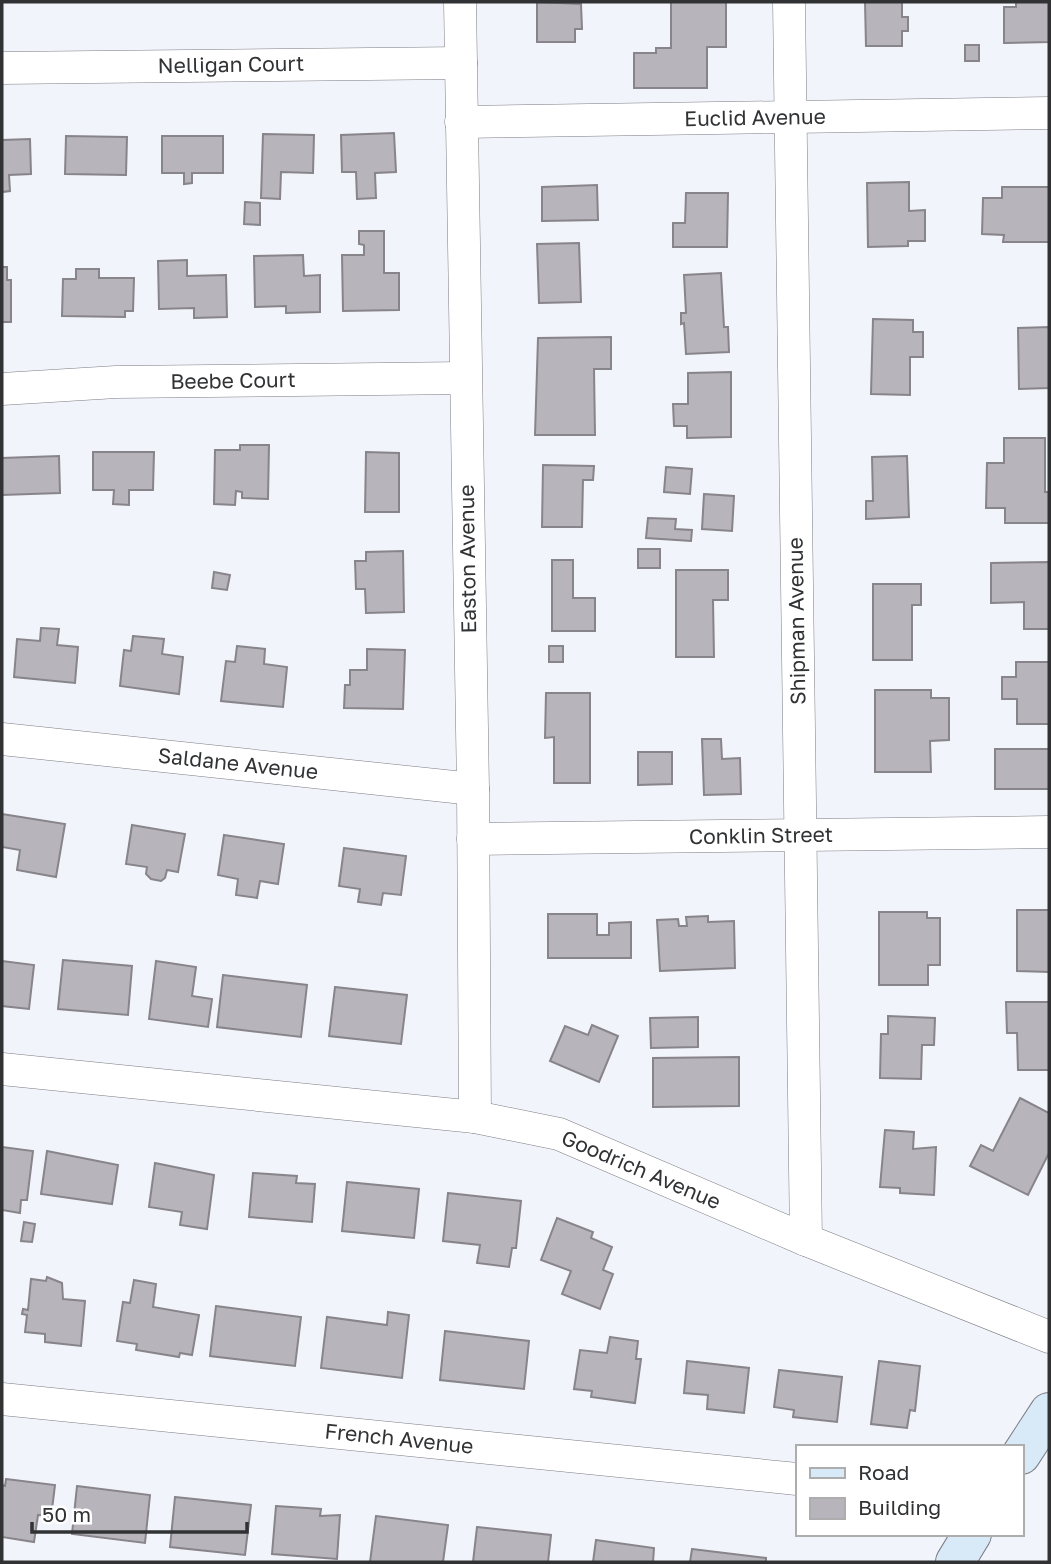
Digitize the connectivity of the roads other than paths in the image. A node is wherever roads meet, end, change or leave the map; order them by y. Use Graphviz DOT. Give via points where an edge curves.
graph roads {
  1 [pos="460,2"];
  2 [pos="789,2"];
  3 [pos="461,64"];
  4 [pos="2,68"];
  5 [pos="1049,113"];
  6 [pos="790,117"];
  7 [pos="461,122"];
  8 [pos="464,378"];
  9 [pos="2,389"];
  10 [pos="2,739"];
  11 [pos="473,789"];
  12 [pos="1049,832"];
  13 [pos="800,836"];
  14 [pos="473,839"];
  15 [pos="2,1069"];
  16 [pos="475,1117"];
  17 [pos="806,1240"];
  18 [pos="1049,1337"];
  19 [pos="2,1399"];
  20 [pos="1049,1412"];
  21 [pos="1023,1452"];
  22 [pos="796,1479"];
  23 [pos="971,1536"];
  24 [pos="956,1562"];
  1 -- 3 [label="street, Easton Avenue"];
  2 -- 6 [label="street, Shipman Avenue"];
  3 -- 4 [label="street, Nelligan Court"];
  3 -- 7 [label="street, Easton Avenue"];
  5 -- 6 [label="street, Euclid Avenue"];
  6 -- 7 [label="street, Euclid Avenue"];
  6 -- 13 [label="street, Shipman Avenue"];
  7 -- 8 [label="street, Easton Avenue"];
  8 -- 9 [label="street, Beebe Court" via="116,382"];
  8 -- 11 [label="street, Easton Avenue"];
  10 -- 11 [label="street, Saldane Avenue"];
  11 -- 14 [label="street, Easton Avenue"];
  12 -- 13 [label="street, Conklin Street"];
  13 -- 14 [label="street, Conklin Street"];
  13 -- 17 [label="street, Shipman Avenue"];
  14 -- 16 [label="street, Easton Avenue"];
  15 -- 16 [label="street, Goodrich Avenue"];
  16 -- 17 [label="street, Goodrich Avenue" via="559,1134"];
  17 -- 18 [label="street, Goodrich Avenue"];
  19 -- 22 [label="street, French Avenue"];
  20 -- 21 [label="street"];
  23 -- 24 [label="street"];
}
